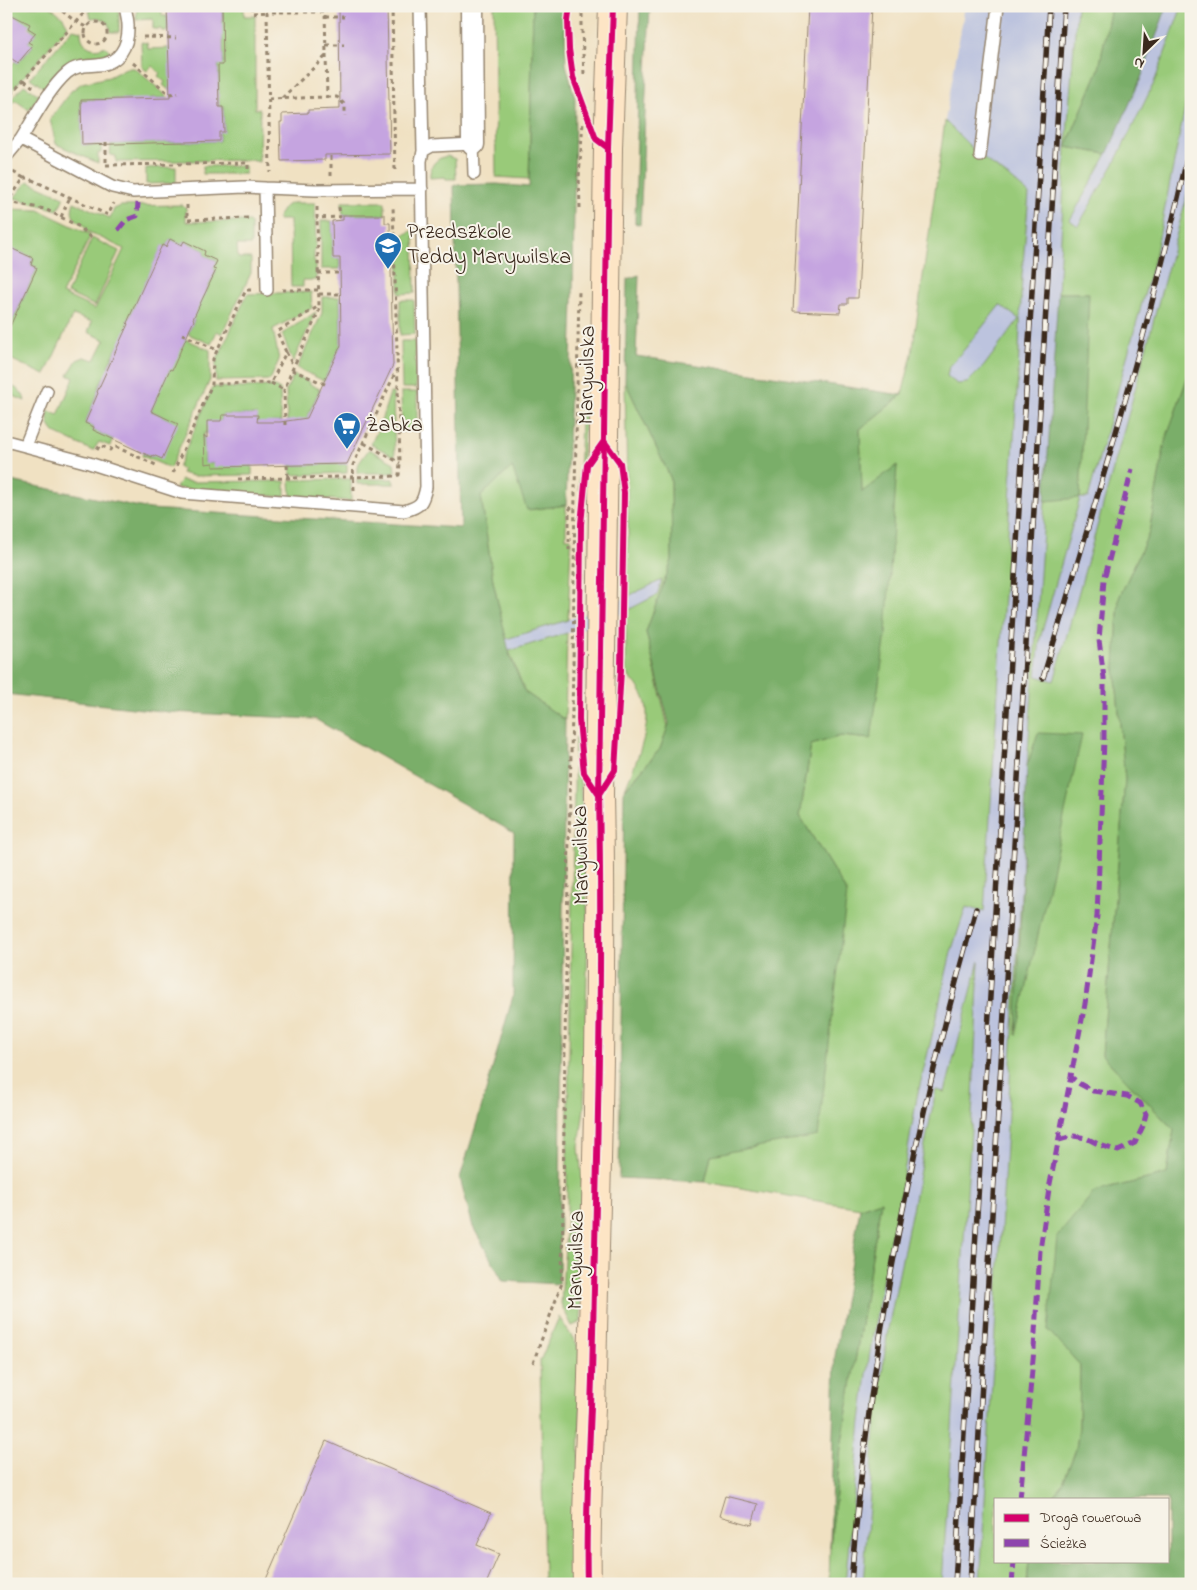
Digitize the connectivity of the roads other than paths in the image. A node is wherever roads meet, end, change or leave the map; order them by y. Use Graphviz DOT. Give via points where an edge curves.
graph roads {
  1 [pos="125,6"];
  2 [pos="420,6"];
  3 [pos="472,6"];
  4 [pos="613,6"];
  5 [pos="998,6"];
  6 [pos="21,139"];
  7 [pos="473,144"];
  8 [pos="424,151"];
  9 [pos="980,156"];
  10 [pos="6,157"];
  11 [pos="474,174"];
  12 [pos="268,183"];
  13 [pos="422,189"];
  14 [pos="267,290"];
  15 [pos="48,392"];
  16 [pos="6,442"];
  17 [pos="25,446"];
  18 [pos="587,1584"];
  1 -- 6 [label="lane" via="128,24 127,44 123,51 109,64 78,67 68,72"];
  2 -- 8 [label="lane"];
  3 -- 7 [label="street"];
  4 -- 18 [label="street, Marywilska" via="586,536 585,669 599,795 601,895"];
  5 -- 9 [label="lane"];
  6 -- 10 [label="lane"];
  6 -- 12 [label="lane" via="112,187 133,192"];
  7 -- 8 [label="lane" via="432,146"];
  7 -- 11 [label="lane"];
  8 -- 13 [label="lane"];
  12 -- 13 [label="lane" via="315,190"];
  12 -- 14 [label="lane" via="265,217"];
  13 -- 17 [label="lane" via="426,487 424,499 415,508 404,511 182,494"];
  15 -- 17 [label="lane"];
  16 -- 17 [label="lane"];
}
